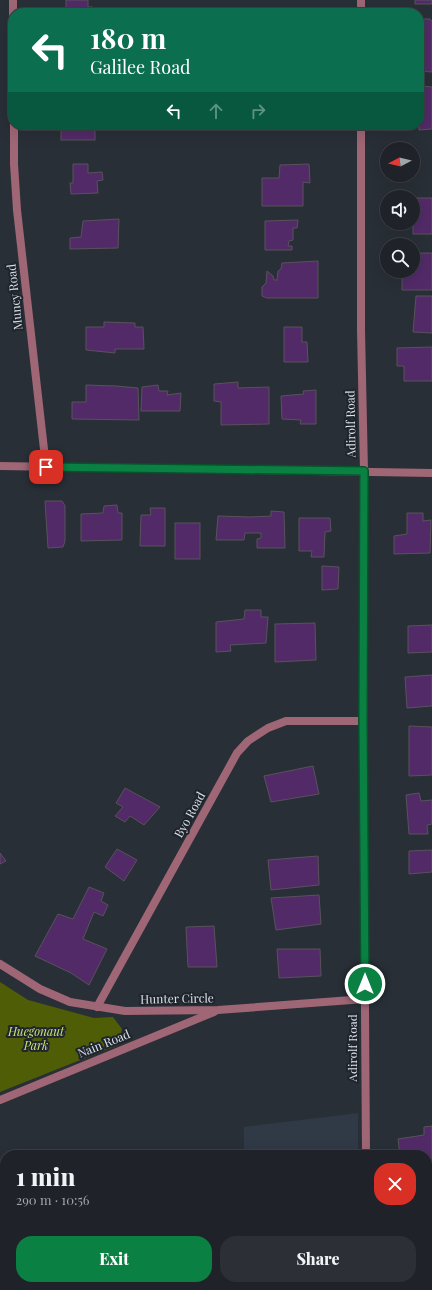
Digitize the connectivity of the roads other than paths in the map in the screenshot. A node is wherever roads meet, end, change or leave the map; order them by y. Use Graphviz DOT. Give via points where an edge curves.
graph roads {
  1 [pos="14,130"];
  2 [pos="361,130"];
  3 [pos="0,466"];
  4 [pos="46,467"];
  5 [pos="364,471"];
  6 [pos="432,473"];
  7 [pos="363,721"];
  8 [pos="0,964"];
  9 [pos="365,999"];
  10 [pos="98,1007"];
  11 [pos="218,1010"];
  12 [pos="0,1100"];
  13 [pos="366,1150"];
  1 -- 4 [label="street, Muncy Road" via="17,210"];
  2 -- 5 [label="street, Adirolf Road"];
  3 -- 4 [label="street"];
  4 -- 5 [label="street"];
  5 -- 6 [label="street"];
  5 -- 7 [label="street, Adirolf Road"];
  7 -- 9 [label="street, Adirolf Road"];
  7 -- 10 [label="street, Byo Road" via="286,722 268,728 248,741 237,753"];
  8 -- 10 [label="street, Hunter Circle" via="40,989 70,1002"];
  9 -- 11 [label="street, Hunter Circle"];
  9 -- 13 [label="street, Adirolf Road"];
  10 -- 11 [label="street, Hunter Circle" via="125,1011"];
  11 -- 12 [label="street, Nain Road"];
}
